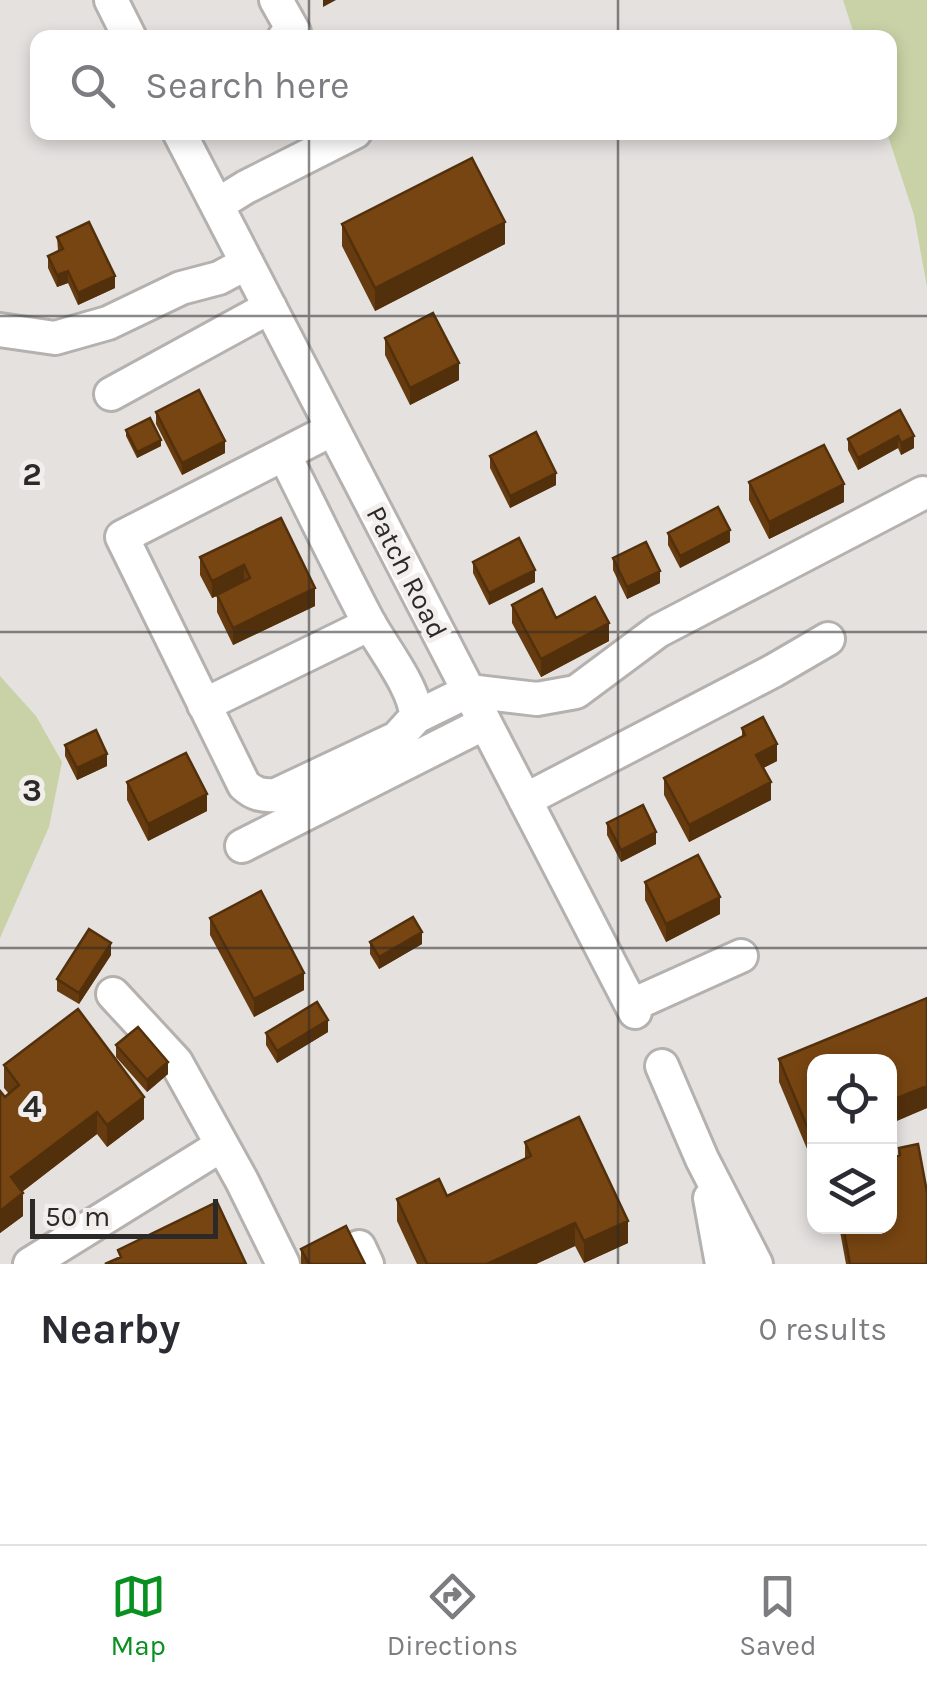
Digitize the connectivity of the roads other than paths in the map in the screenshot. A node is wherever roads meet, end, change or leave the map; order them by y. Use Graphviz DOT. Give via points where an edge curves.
graph roads {
  1 [pos="110,0"];
  2 [pos="276,0"];
  3 [pos="126,30"];
  4 [pos="293,30"];
  5 [pos="183,140"];
  6 [pos="340,140"];
  7 [pos="217,205"];
  8 [pos="247,263"];
  9 [pos="270,307"];
  10 [pos="0,330"];
  11 [pos="111,394"];
  12 [pos="333,429"];
  13 [pos="284,454"];
  14 [pos="923,493"];
  15 [pos="370,624"];
  16 [pos="828,639"];
  17 [pos="469,692"];
  18 [pos="204,705"];
  19 [pos="416,717"];
  20 [pos="486,723"];
  21 [pos="525,800"];
  22 [pos="242,846"];
  23 [pos="742,956"];
  24 [pos="113,994"];
  25 [pos="662,1066"];
  26 [pos="222,1145"];
  27 [pos="702,1159"];
  28 [pos="30,1264"];
  29 [pos="284,1264"];
  30 [pos="722,1264"];
  31 [pos="756,1264"];
  1 -- 3 [label="street"];
  2 -- 4 [label="street"];
  5 -- 7 [label="street, Patch Road"];
  6 -- 7 [label="street"];
  7 -- 8 [label="street, Patch Road"];
  8 -- 9 [label="street, Patch Road"];
  8 -- 10 [label="street" via="108,323 55,338"];
  9 -- 11 [label="street"];
  9 -- 12 [label="street, Patch Road"];
  12 -- 13 [label="street"];
  12 -- 17 [label="street, Patch Road"];
  13 -- 15 [label="street"];
  13 -- 18 [label="street" via="122,537"];
  14 -- 17 [label="street" via="658,631 576,692 537,698"];
  15 -- 18 [label="street"];
  15 -- 19 [label="street" via="408,689"];
  16 -- 21 [label="street"];
  17 -- 19 [label="street"];
  17 -- 20 [label="street, Patch Road"];
  18 -- 19 [label="street" via="244,784 263,796 397,738"];
  20 -- 21 [label="street, Patch Road"];
  20 -- 22 [label="street"];
  21 -- 23 [label="street, Patch Road" via="633,1009"];
  24 -- 26 [label="street" via="176,1062"];
  25 -- 27 [label="street"];
  26 -- 28 [label="street"];
  26 -- 29 [label="street"];
  27 -- 30 [label="street"];
  27 -- 31 [label="street"];
}
